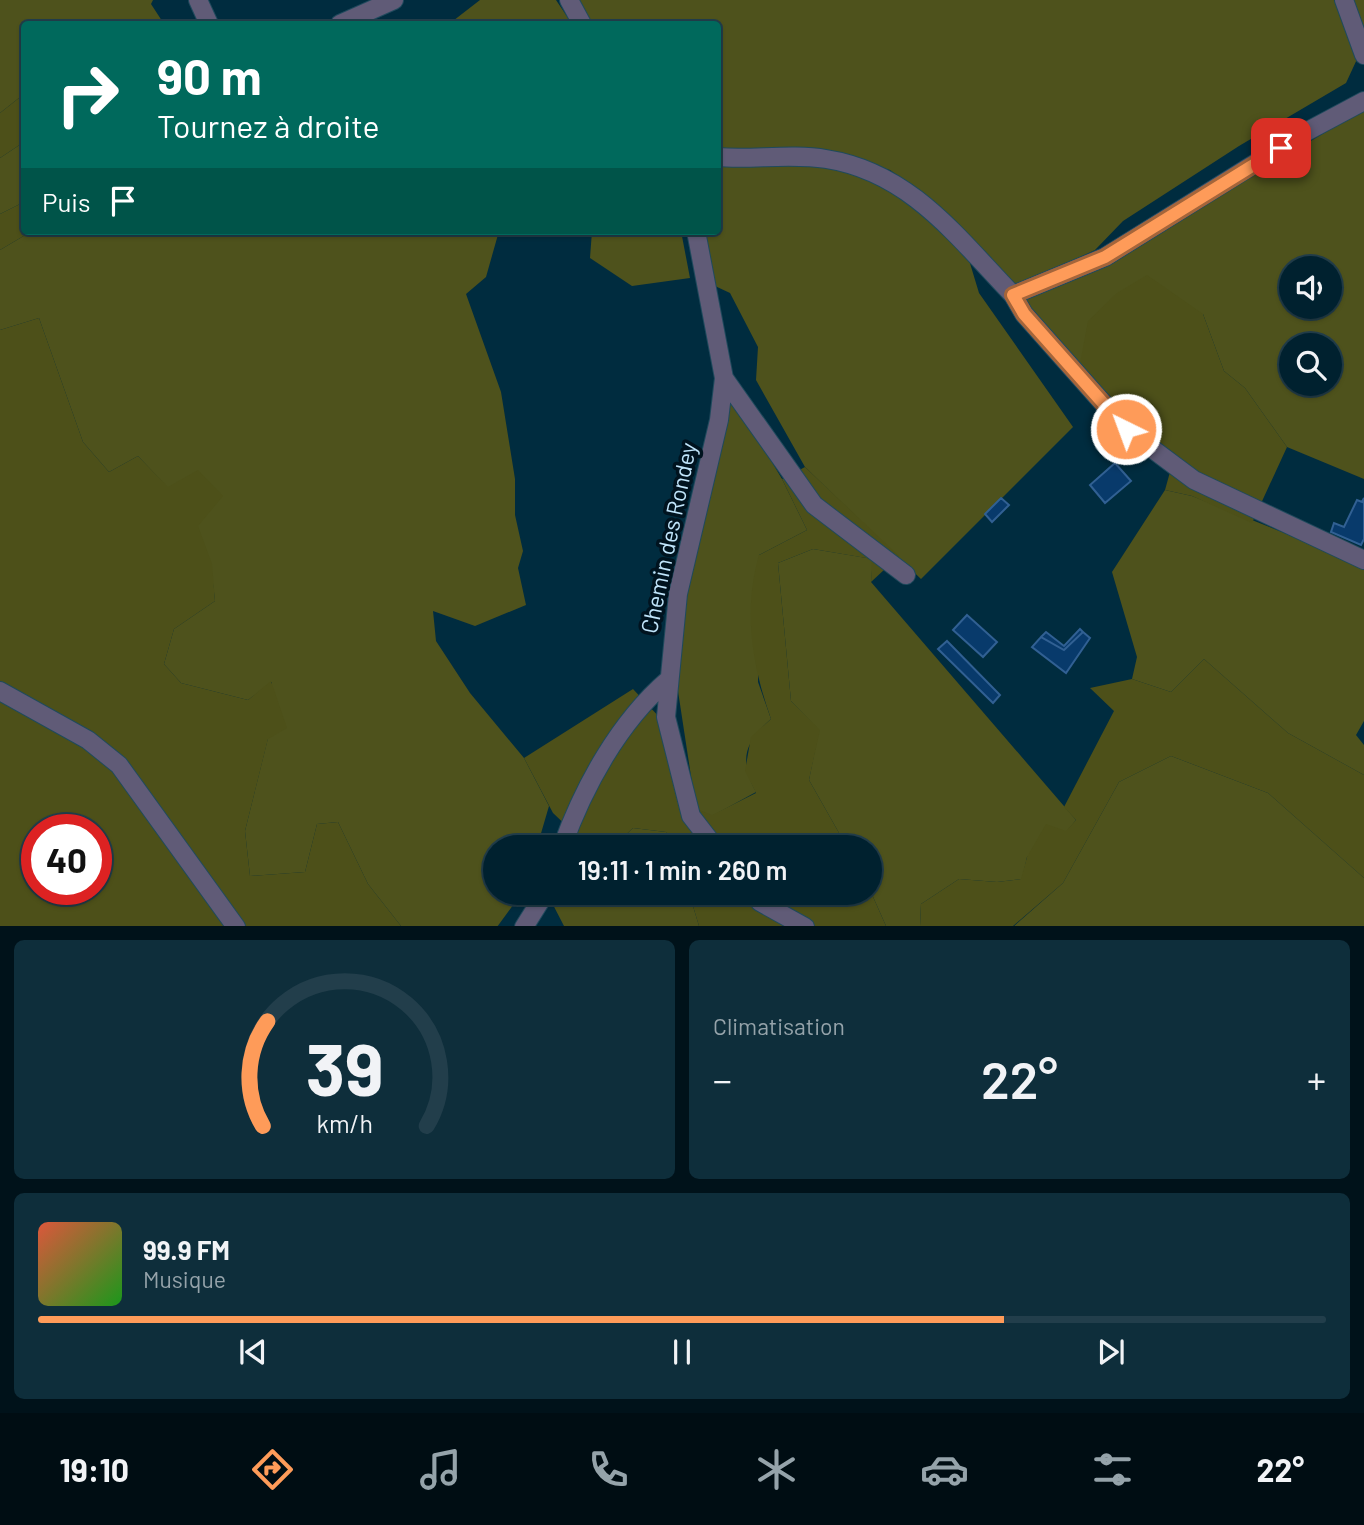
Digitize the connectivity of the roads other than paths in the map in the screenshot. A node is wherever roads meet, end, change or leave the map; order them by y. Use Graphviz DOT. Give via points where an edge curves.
graph roads {
  1 [pos="198,0"];
  2 [pos="394,0"];
  3 [pos="569,0"];
  4 [pos="1344,0"];
  5 [pos="208,21"];
  6 [pos="347,21"];
  7 [pos="580,21"];
  8 [pos="1364,55"];
  9 [pos="1364,101"];
  10 [pos="721,157"];
  11 [pos="697,235"];
  12 [pos="1013,295"];
  13 [pos="724,378"];
  14 [pos="1364,560"];
  15 [pos="906,575"];
  16 [pos="668,680"];
  17 [pos="0,691"];
  18 [pos="566,835"];
  19 [pos="706,835"];
  20 [pos="538,905"];
  21 [pos="766,905"];
  22 [pos="236,926"];
  23 [pos="524,926"];
  24 [pos="805,926"];
  1 -- 5 [label="street"];
  2 -- 6 [label="street"];
  3 -- 7 [label="street"];
  4 -- 8 [label="street"];
  9 -- 12 [label="street" via="1304,133 1105,257"];
  10 -- 12 [label="street" via="825,159 888,178 918,198"];
  11 -- 13 [label="street, Chemin des Rondey"];
  12 -- 14 [label="street" via="1024,314 1126,429 1194,480"];
  13 -- 15 [label="street" via="814,505"];
  13 -- 16 [label="street, Chemin des Rondey" via="719,420 678,594"];
  16 -- 18 [label="street" via="622,731"];
  16 -- 19 [label="street, Chemin des Rondey" via="666,717 691,816"];
  17 -- 22 [label="street" via="89,740 119,765"];
  20 -- 23 [label="street"];
  21 -- 24 [label="street"];
}
